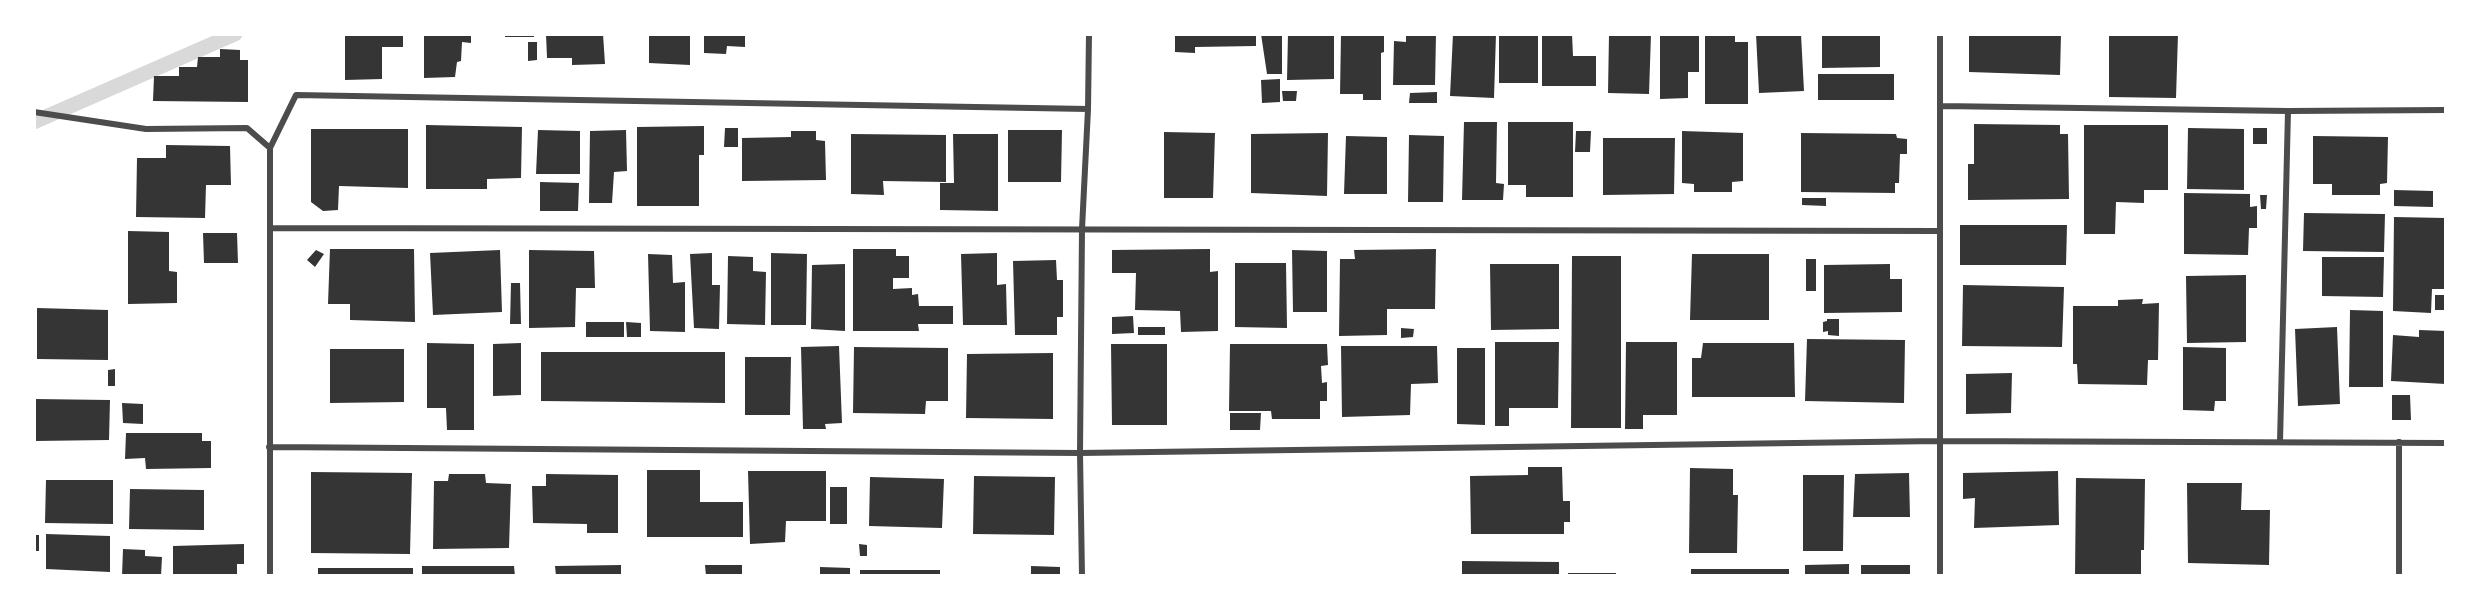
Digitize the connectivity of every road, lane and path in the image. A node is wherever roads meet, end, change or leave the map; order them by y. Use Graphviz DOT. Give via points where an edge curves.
graph roads {
  1 [pos="1089,34"];
  2 [pos="1940,34"];
  3 [pos="1941,106"];
  4 [pos="1088,110"];
  5 [pos="2445,110"];
  6 [pos="2288,111"];
  7 [pos="34,112"];
  8 [pos="270,148"];
  9 [pos="270,228"];
  10 [pos="1082,229"];
  11 [pos="1939,231"];
  12 [pos="1939,441"];
  13 [pos="2280,442"];
  14 [pos="2398,442"];
  15 [pos="2445,443"];
  16 [pos="269,447"];
  17 [pos="1080,453"];
  18 [pos="270,576"];
  19 [pos="1082,576"];
  20 [pos="1940,576"];
  21 [pos="2399,576"];
  1 -- 4 [label="street"];
  2 -- 3 [label="street"];
  3 -- 6 [label="street"];
  3 -- 11 [label="street"];
  4 -- 8 [label="street" via="296,95"];
  4 -- 10 [label="street"];
  5 -- 6 [label="street"];
  6 -- 13 [label="street"];
  7 -- 8 [label="street" via="146,129 247,128"];
  8 -- 9 [label="street"];
  9 -- 10 [label="street"];
  9 -- 16 [label="street"];
  10 -- 11 [label="street"];
  10 -- 17 [label="street"];
  11 -- 12 [label="street"];
  12 -- 13 [label="street"];
  12 -- 17 [label="street"];
  12 -- 20 [label="street"];
  13 -- 14 [label="street"];
  14 -- 15 [label="street"];
  14 -- 21 [label="street"];
  16 -- 17 [label="street"];
  16 -- 18 [label="street"];
  17 -- 19 [label="street"];
}
